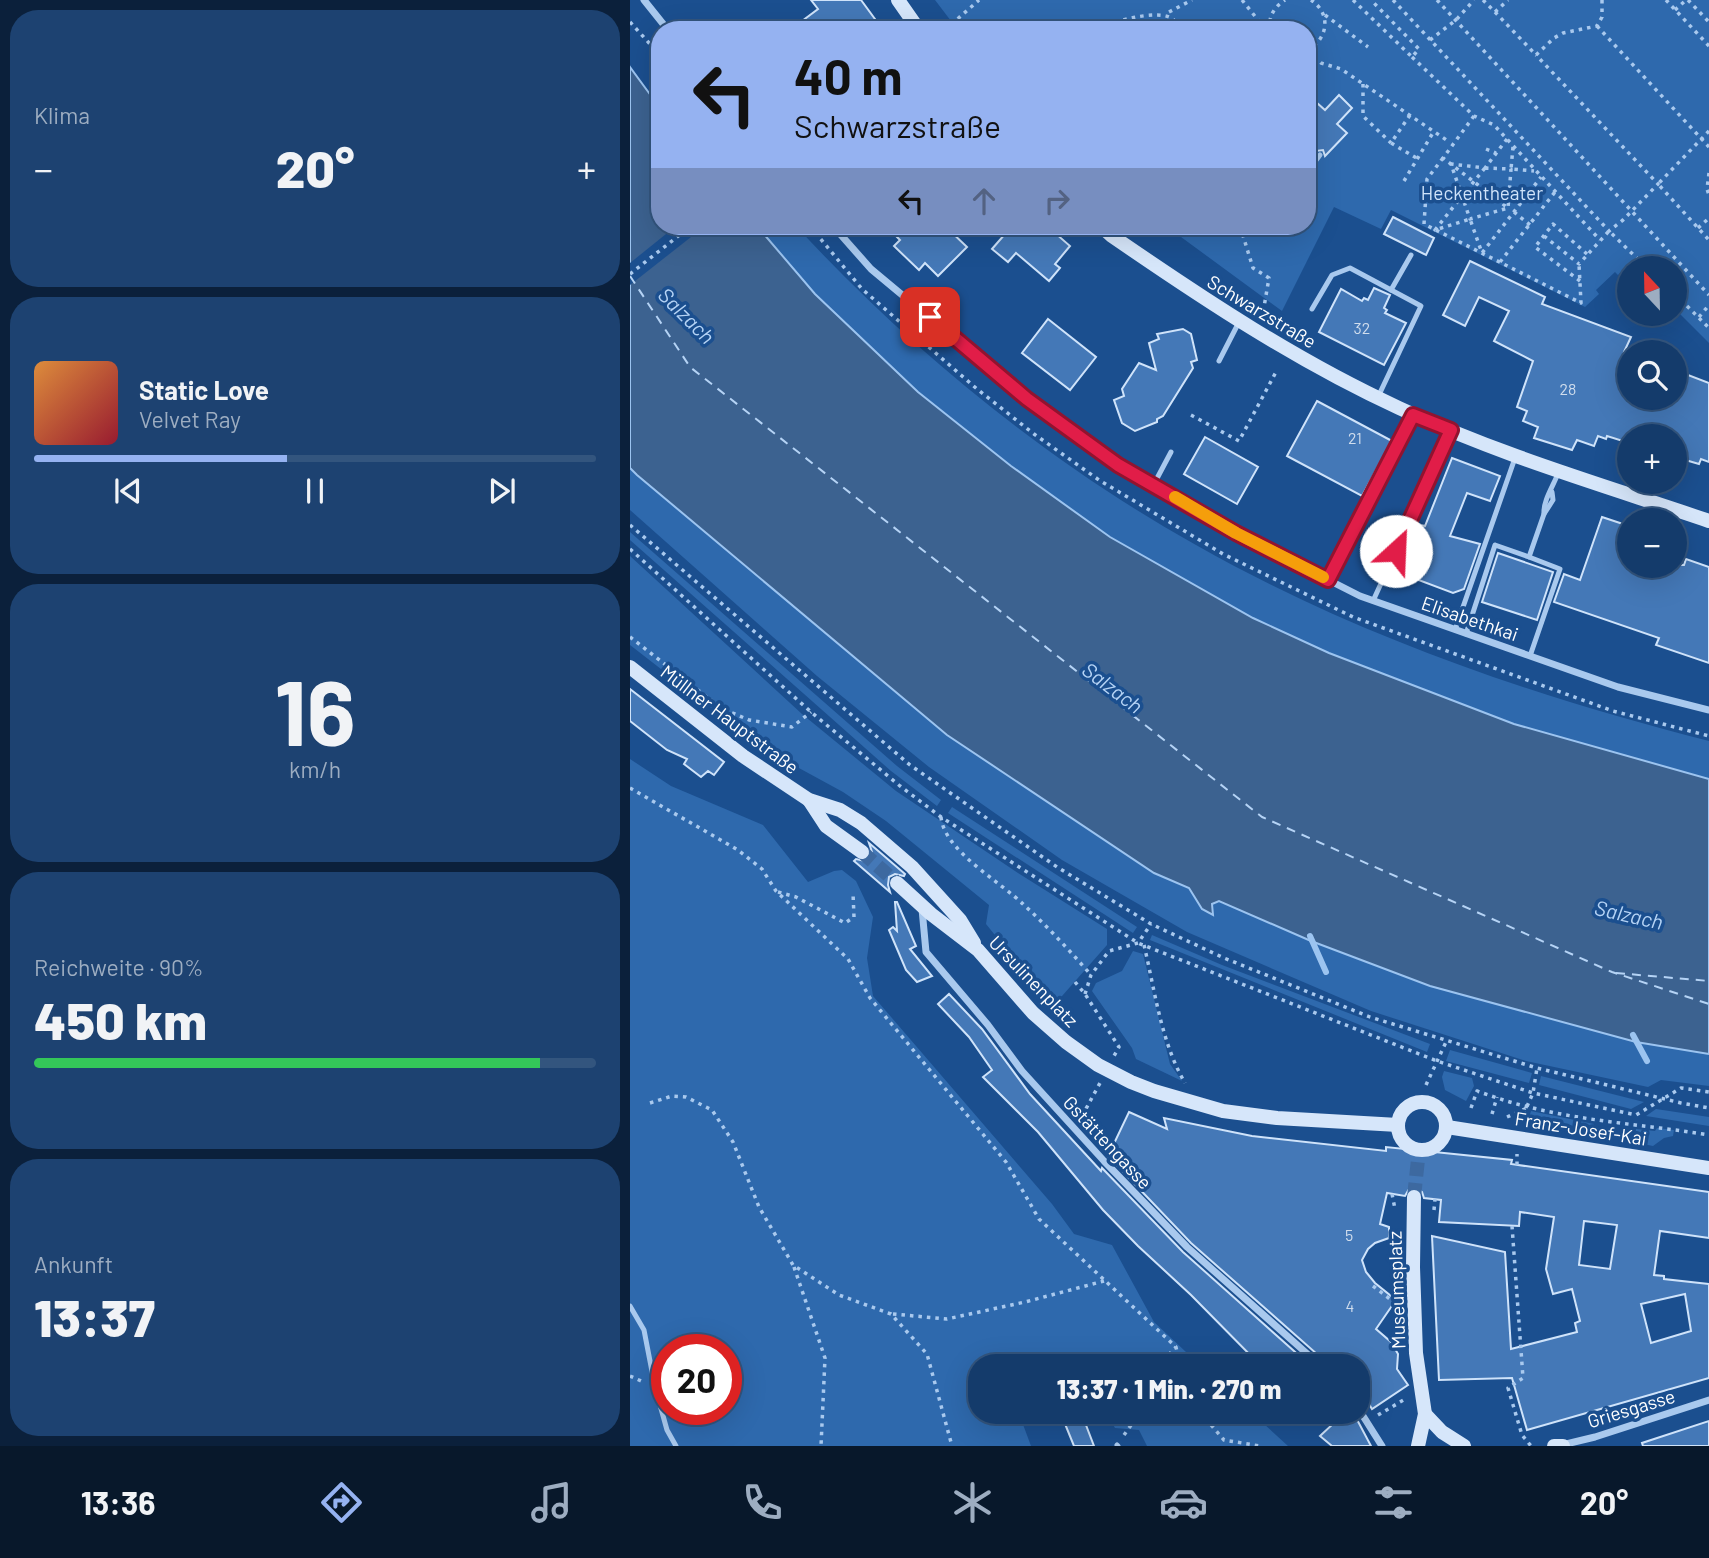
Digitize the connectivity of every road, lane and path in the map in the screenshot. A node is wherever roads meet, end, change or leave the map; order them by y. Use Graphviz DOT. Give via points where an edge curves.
graph roads {
  1 [pos="644,0"];
  2 [pos="898,0"];
  3 [pos="979,0"];
  4 [pos="1192,0"];
  5 [pos="1242,0"];
  6 [pos="1285,0"];
  7 [pos="1311,0"];
  8 [pos="1353,0"];
  9 [pos="1371,0"];
  10 [pos="1393,0"];
  11 [pos="1437,0"];
  12 [pos="1474,0"];
  13 [pos="1483,0"];
  14 [pos="1508,0"];
  15 [pos="1602,0"];
  16 [pos="1666,0"];
  17 [pos="1687,0"];
  18 [pos="1675,10"];
  19 [pos="1169,12"];
  20 [pos="1495,12"];
  21 [pos="1324,14"];
  22 [pos="1456,20"];
  23 [pos="661,21"];
  24 [pos="913,21"];
  25 [pos="954,21"];
  26 [pos="1116,21"];
  27 [pos="1176,21"];
  28 [pos="1260,21"];
  29 [pos="1270,21"];
  30 [pos="630,22"];
  31 [pos="1709,22"];
  32 [pos="1597,26"];
  33 [pos="1430,40"];
  34 [pos="651,45"];
  35 [pos="1316,46"];
  36 [pos="1709,46"];
  37 [pos="1368,47"];
  38 [pos="1536,55"];
  39 [pos="1412,57"];
  40 [pos="1316,58"];
  41 [pos="1363,84"];
  42 [pos="1410,115"];
  43 [pos="1474,116"];
  44 [pos="1434,131"];
  45 [pos="1709,131"];
  46 [pos="1701,138"];
  47 [pos="1507,139"];
  48 [pos="1448,141"];
  49 [pos="1391,143"];
  50 [pos="1513,146"];
  51 [pos="1709,147"];
  52 [pos="1486,149"];
  53 [pos="1496,153"];
  54 [pos="1320,155"];
  55 [pos="1443,158"];
  56 [pos="1418,159"];
  57 [pos="1316,160"];
  58 [pos="1451,164"];
  59 [pos="1485,168"];
  60 [pos="1511,169"];
  61 [pos="1536,171"];
  62 [pos="1709,173"];
  63 [pos="1542,177"];
  64 [pos="1404,181"];
  65 [pos="1474,181"];
  66 [pos="1658,184"];
  67 [pos="1555,192"];
  68 [pos="1709,195"];
  69 [pos="1462,196"];
  70 [pos="1508,208"];
  71 [pos="1513,212"];
  72 [pos="1630,213"];
  73 [pos="1709,218"];
  74 [pos="1470,219"];
  75 [pos="1530,225"];
  76 [pos="1698,229"];
  77 [pos="1435,230"];
  78 [pos="1609,231"];
  79 [pos="680,235"];
  80 [pos="841,235"];
  81 [pos="1119,235"];
  82 [pos="1243,235"];
  83 [pos="1544,236"];
  84 [pos="1600,240"];
  85 [pos="1709,240"];
  86 [pos="1482,253"];
  87 [pos="1411,255"];
  88 [pos="1587,255"];
  89 [pos="1635,256"];
  90 [pos="1500,262"];
  91 [pos="1579,264"];
  92 [pos="630,274"];
  93 [pos="1580,281"];
  94 [pos="1391,290"];
  95 [pos="1709,295"];
  96 [pos="1709,305"];
  97 [pos="1687,306"];
  98 [pos="1264,307"];
  99 [pos="1311,309"];
  100 [pos="1699,317"];
  101 [pos="1239,322"];
  102 [pos="1709,328"];
  103 [pos="1219,361"];
  104 [pos="1276,372"];
  105 [pos="1378,397"];
  106 [pos="1191,415"];
  107 [pos="1413,415"];
  108 [pos="1451,430"];
  109 [pos="1171,452"];
  110 [pos="1516,455"];
  111 [pos="1559,470"];
  112 [pos="1154,484"];
  113 [pos="1709,522"];
  114 [pos="630,525"];
  115 [pos="630,549"];
  116 [pos="1531,558"];
  117 [pos="1328,580"];
  118 [pos="1373,601"];
  119 [pos="1455,630"];
  120 [pos="1466,634"];
  121 [pos="630,637"];
  122 [pos="1530,656"];
  123 [pos="630,667"];
  124 [pos="1709,710"];
  125 [pos="811,712"];
  126 [pos="630,788"];
  127 [pos="808,800"];
  128 [pos="941,817"];
  129 [pos="862,852"];
  130 [pos="897,883"];
  131 [pos="776,891"];
  132 [pos="853,893"];
  133 [pos="922,905"];
  134 [pos="1151,924"];
  135 [pos="1138,943"];
  136 [pos="1144,945"];
  137 [pos="978,950"];
  138 [pos="1091,975"];
  139 [pos="1075,982"];
  140 [pos="1085,994"];
  141 [pos="1446,1042"];
  142 [pos="1114,1056"];
  143 [pos="1437,1061"];
  144 [pos="1537,1068"];
  145 [pos="1102,1079"];
  146 [pos="1186,1085"];
  147 [pos="1426,1085"];
  148 [pos="1709,1092"];
  149 [pos="1533,1093"];
  150 [pos="1497,1097"];
  151 [pos="1663,1098"];
  152 [pos="650,1103"];
  153 [pos="1528,1107"];
  154 [pos="1471,1108"];
  155 [pos="1709,1108"];
  156 [pos="1492,1114"];
  157 [pos="1507,1117"];
  158 [pos="1520,1122"];
  159 [pos="1398,1125"];
  160 [pos="1447,1127"];
  161 [pos="1074,1130"];
  162 [pos="1709,1135"];
  163 [pos="1709,1168"];
  164 [pos="1414,1197"];
  165 [pos="1435,1199"];
  166 [pos="1434,1210"];
  167 [pos="1512,1226"];
  168 [pos="793,1265"];
  169 [pos="1105,1281"];
  170 [pos="1373,1286"];
  171 [pos="1394,1303"];
  172 [pos="630,1306"];
  173 [pos="891,1314"];
  174 [pos="1176,1347"];
  175 [pos="1169,1354"];
  176 [pos="1177,1354"];
  177 [pos="1307,1354"];
  178 [pos="1709,1400"];
  179 [pos="1425,1414"];
  180 [pos="1132,1424"];
  181 [pos="1210,1424"];
  182 [pos="1368,1424"];
  183 [pos="1118,1445"];
  184 [pos="676,1446"];
  185 [pos="821,1446"];
  186 [pos="952,1446"];
  187 [pos="1260,1446"];
  188 [pos="1382,1446"];
  189 [pos="1419,1446"];
  190 [pos="1464,1446"];
  191 [pos="1531,1446"];
  192 [pos="1559,1446"];
  1 -- 23 [label="street"];
  2 -- 24 [label="street"];
  3 -- 25 [label="path"];
  4 -- 19 [label="path"];
  5 -- 28 [label="path"];
  6 -- 29 [label="path"];
  7 -- 21 [label="path"];
  8 -- 39 [label="path"];
  9 -- 39 [label="path" via="1419,49"];
  10 -- 33 [label="path"];
  11 -- 22 [label="path"];
  12 -- 22 [label="path"];
  13 -- 20 [label="path"];
  14 -- 20 [label="path"];
  15 -- 32 [label="path"];
  16 -- 18 [label="path"];
  17 -- 18 [label="path"];
  17 -- 31 [label="path"];
  18 -- 36 [label="path"];
  19 -- 26 [label="path" via="1147,10"];
  19 -- 27 [label="path"];
  20 -- 38 [label="path"];
  21 -- 35 [label="path" via="1324,36"];
  21 -- 37 [label="path"];
  22 -- 33 [label="path"];
  22 -- 72 [label="path"];
  30 -- 34 [label="path"];
  32 -- 38 [label="path" via="1554,37"];
  32 -- 46 [label="path"];
  33 -- 78 [label="path"];
  38 -- 66 [label="path"];
  39 -- 43 [label="path"];
  40 -- 41 [label="path"];
  41 -- 42 [label="path"];
  41 -- 49 [label="path" via="1363,116"];
  42 -- 44 [label="path"];
  42 -- 49 [label="path"];
  43 -- 47 [label="path"];
  43 -- 55 [label="path"];
  44 -- 48 [label="path"];
  44 -- 56 [label="path"];
  45 -- 46 [label="path"];
  46 -- 51 [label="path"];
  46 -- 66 [label="path"];
  47 -- 50 [label="path"];
  47 -- 53 [label="path"];
  49 -- 56 [label="path"];
  50 -- 60 [label="path"];
  50 -- 61 [label="path"];
  52 -- 53 [label="path"];
  53 -- 59 [label="path"];
  54 -- 57 [label="lane"];
  55 -- 58 [label="path"];
  55 -- 77 [label="path" via="1427,179 1424,224"];
  56 -- 64 [label="path"];
  58 -- 59 [label="path"];
  58 -- 65 [label="path"];
  58 -- 69 [label="path"];
  59 -- 60 [label="path"];
  59 -- 65 [label="path"];
  60 -- 61 [label="path"];
  60 -- 70 [label="path"];
  61 -- 63 [label="path"];
  62 -- 68 [label="path"];
  63 -- 67 [label="path"];
  63 -- 71 [label="path"];
  65 -- 69 [label="path"];
  65 -- 70 [label="path"];
  66 -- 72 [label="path"];
  66 -- 76 [label="path"];
  67 -- 75 [label="path"];
  67 -- 84 [label="path"];
  69 -- 74 [label="path"];
  69 -- 77 [label="path"];
  70 -- 71 [label="path"];
  70 -- 74 [label="path"];
  71 -- 75 [label="path"];
  71 -- 86 [label="path"];
  72 -- 78 [label="path"];
  72 -- 95 [label="path"];
  73 -- 76 [label="path"];
  74 -- 77 [label="path"];
  74 -- 86 [label="path"];
  75 -- 90 [label="path"];
  76 -- 85 [label="path"];
  77 -- 86 [label="path"];
  78 -- 84 [label="path"];
  78 -- 89 [label="path"];
  79 -- 92 [label="path"];
  80 -- 112 [label="street, Elisabethkai" via="871,269 1027,399 1118,465"];
  81 -- 101 [label="street, Schwarzstraße"];
  82 -- 98 [label="path" via="1253,268 1269,278"];
  83 -- 88 [label="path" via="1553,224"];
  83 -- 91 [label="path"];
  83 -- 93 [label="path" via="1535,247"];
  84 -- 88 [label="path"];
  86 -- 90 [label="path"];
  87 -- 94 [label="lane"];
  88 -- 91 [label="path"];
  90 -- 93 [label="path" via="1581,303"];
  91 -- 93 [label="path"];
  94 -- 99 [label="lane" via="1350,268 1332,275"];
  94 -- 105 [label="lane" via="1421,306"];
  96 -- 100 [label="path"];
  97 -- 100 [label="path"];
  100 -- 102 [label="path"];
  101 -- 103 [label="lane"];
  101 -- 105 [label="street, Schwarzstraße"];
  104 -- 106 [label="path" via="1239,441"];
  105 -- 107 [label="street, Schwarzstraße"];
  107 -- 108 [label="street, Schwarzstraße"];
  107 -- 117 [label="street"];
  108 -- 110 [label="street, Schwarzstraße"];
  108 -- 118 [label="lane"];
  109 -- 112 [label="lane"];
  110 -- 111 [label="street, Schwarzstraße"];
  110 -- 119 [label="lane"];
  111 -- 113 [label="street, Schwarzstraße"];
  111 -- 116 [label="lane"];
  112 -- 117 [label="street, Elisabethkai"];
  114 -- 134 [label="path" via="911,765 1057,867"];
  115 -- 125 [label="path"];
  116 -- 120 [label="lane" via="1495,545"];
  116 -- 122 [label="lane" via="1560,569"];
  117 -- 118 [label="street, Elisabethkai"];
  118 -- 119 [label="street, Elisabethkai"];
  119 -- 120 [label="street, Elisabethkai"];
  120 -- 122 [label="street, Elisabethkai"];
  121 -- 125 [label="path" via="721,708 749,720 792,727"];
  122 -- 124 [label="street, Elisabethkai" via="1620,688"];
  123 -- 127 [label="street, Müllner Hauptstraße" via="743,756"];
  125 -- 128 [label="path"];
  126 -- 131 [label="path" via="738,850 762,869"];
  127 -- 129 [label="street, Müllner Hauptstraße" via="826,826"];
  127 -- 137 [label="street, Müllner Hauptstraße" via="840,810 861,823 912,867 960,920"];
  128 -- 135 [label="path"];
  128 -- 138 [label="path" via="952,842 969,861 1026,906"];
  130 -- 133 [label="street, Ursulinenplatz"];
  131 -- 132 [label="path" via="845,923 854,918"];
  131 -- 169 [label="path" via="848,959 870,998 1006,1162 1039,1219"];
  133 -- 137 [label="street, Ursulinenplatz"];
  133 -- 161 [label="street, Gstättengasse" via="926,952"];
  134 -- 135 [label="path"];
  134 -- 141 [label="path" via="1345,1007"];
  135 -- 136 [label="path"];
  135 -- 138 [label="path" via="1109,951"];
  136 -- 143 [label="path"];
  136 -- 146 [label="path" via="1173,1063"];
  137 -- 159 [label="street, Ursulinenplatz" via="1033,1013 1066,1042 1098,1065 1154,1091 1223,1111"];
  138 -- 140 [label="path"];
  139 -- 140 [label="path"];
  140 -- 142 [label="path" via="1119,1047"];
  141 -- 143 [label="path"];
  141 -- 144 [label="path"];
  143 -- 147 [label="path"];
  143 -- 149 [label="path"];
  144 -- 149 [label="path"];
  144 -- 151 [label="path"];
  145 -- 161 [label="path"];
  148 -- 151 [label="path" via="1681,1088"];
  149 -- 151 [label="path" via="1636,1115"];
  149 -- 153 [label="path"];
  150 -- 153 [label="path"];
  150 -- 154 [label="path" via="1477,1091"];
  150 -- 156 [label="path"];
  151 -- 155 [label="path"];
  152 -- 168 [label="path" via="685,1097 712,1110 733,1142 759,1207"];
  153 -- 157 [label="path"];
  153 -- 158 [label="path"];
  153 -- 162 [label="path"];
  159 -- 160 [label="street" via="1402,1112 1412,1104 1426,1102 1444,1115"];
  159 -- 160 [label="street" via="1400,1137 1419,1150 1433,1148"];
  160 -- 163 [label="street, Franz-Josef-Kai"];
  161 -- 177 [label="street, Gstättengasse" via="1187,1247"];
  164 -- 179 [label="street, Museumsplatz" via="1416,1353"];
  165 -- 166 [label="path"];
  167 -- 191 [label="path" via="1523,1378 1508,1388 1522,1434"];
  168 -- 173 [label="path" via="839,1295"];
  168 -- 185 [label="path" via="825,1358"];
  169 -- 173 [label="path" via="947,1319"];
  169 -- 174 [label="path"];
  170 -- 171 [label="path"];
  172 -- 184 [label="lane" via="644,1331 655,1387"];
  173 -- 186 [label="path" via="927,1354"];
  174 -- 175 [label="path"];
  174 -- 176 [label="path"];
  178 -- 192 [label="street, Griesgasse"];
  179 -- 189 [label="street, Museumsplatz"];
  179 -- 190 [label="street"];
  180 -- 183 [label="path"];
  181 -- 187 [label="path" via="1224,1440"];
  182 -- 188 [label="street"];
}
